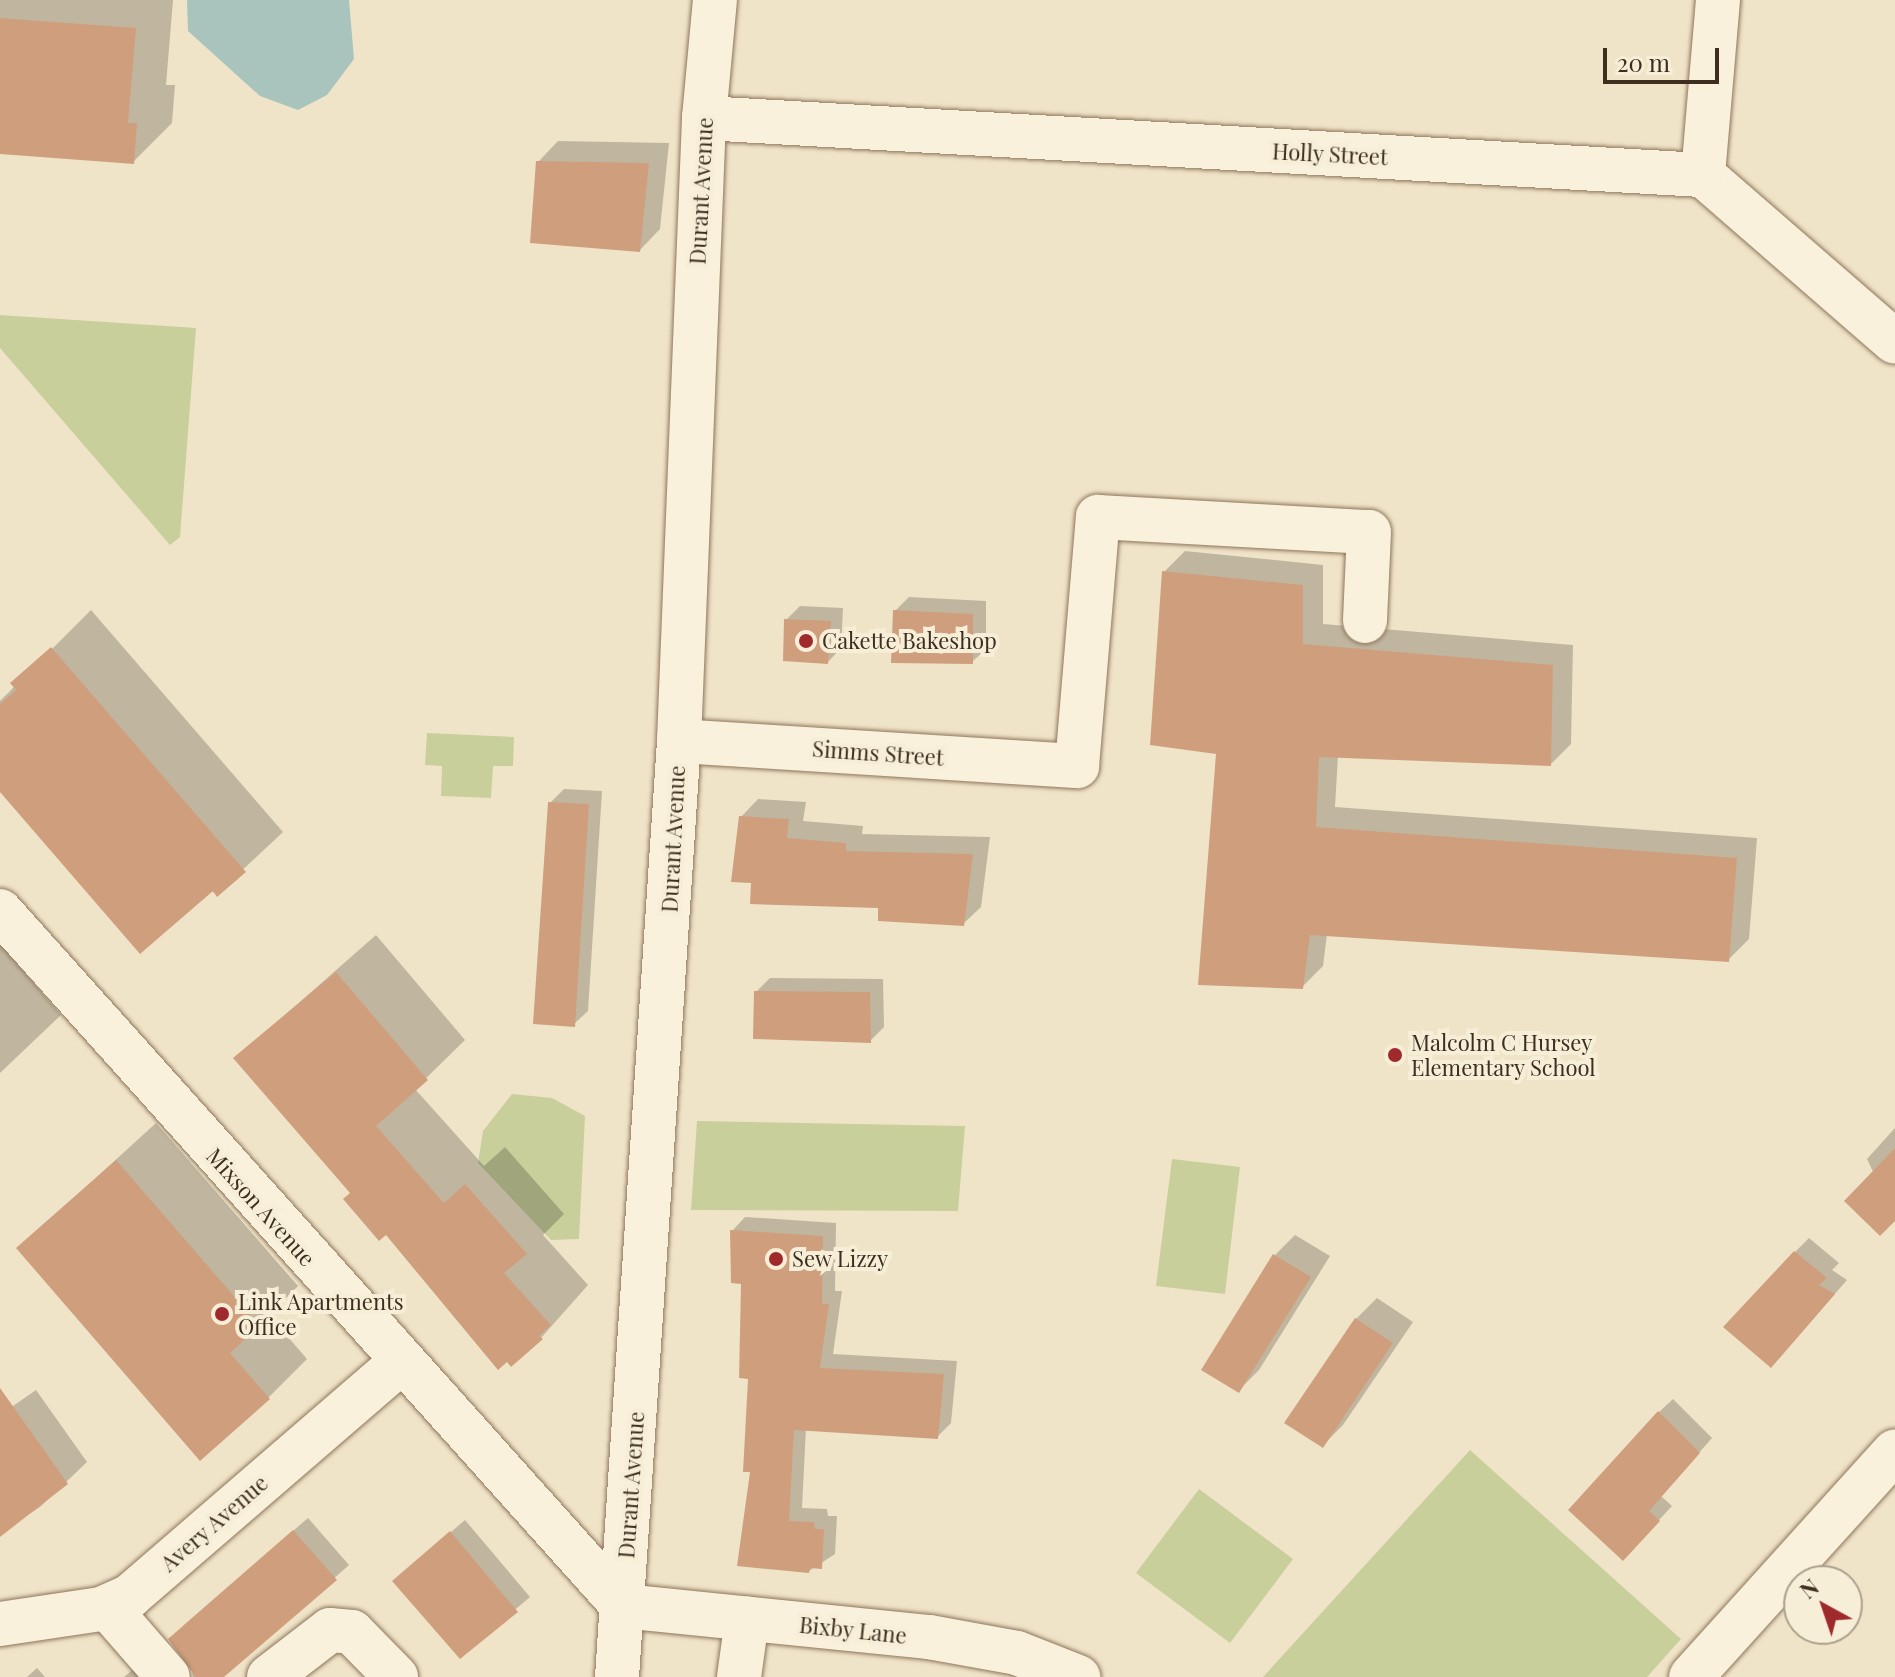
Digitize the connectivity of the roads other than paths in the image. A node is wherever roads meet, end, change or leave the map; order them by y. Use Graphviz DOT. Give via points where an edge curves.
graph roads {
  1 [pos="715,0"];
  2 [pos="1718,0"];
  3 [pos="704,118"];
  4 [pos="1703,175"];
  5 [pos="1895,342"];
  6 [pos="1365,621"];
  7 [pos="679,741"];
  8 [pos="0,911"];
  9 [pos="400,1363"];
  10 [pos="1895,1451"];
  11 [pos="623,1606"];
  12 [pos="108,1608"];
  13 [pos="747,1619"];
  14 [pos="0,1624"];
  15 [pos="168,1677"];
  16 [pos="269,1677"];
  17 [pos="396,1677"];
  18 [pos="617,1677"];
  19 [pos="739,1677"];
  20 [pos="1078,1677"];
  21 [pos="1691,1677"];
  1 -- 3 [label="street, Durant Avenue"];
  2 -- 4 [label="street"];
  3 -- 4 [label="street, Holly Street"];
  3 -- 7 [label="street, Durant Avenue"];
  4 -- 5 [label="street"];
  6 -- 7 [label="street, Simms Street" via="1369,532 1098,517 1077,766"];
  7 -- 11 [label="street, Durant Avenue"];
  8 -- 9 [label="street, Mixson Avenue"];
  9 -- 11 [label="street, Mixson Avenue"];
  9 -- 12 [label="street, Avery Avenue" via="130,1596"];
  10 -- 21 [label="street"];
  11 -- 13 [label="street, Bixby Lane"];
  11 -- 18 [label="street, Durant Avenue"];
  12 -- 14 [label="street, Avery Avenue"];
  12 -- 15 [label="street"];
  13 -- 19 [label="street"];
  13 -- 20 [label="street, Bixby Lane" via="976,1645 1017,1653"];
  16 -- 17 [label="street" via="330,1630 352,1632"];
}
